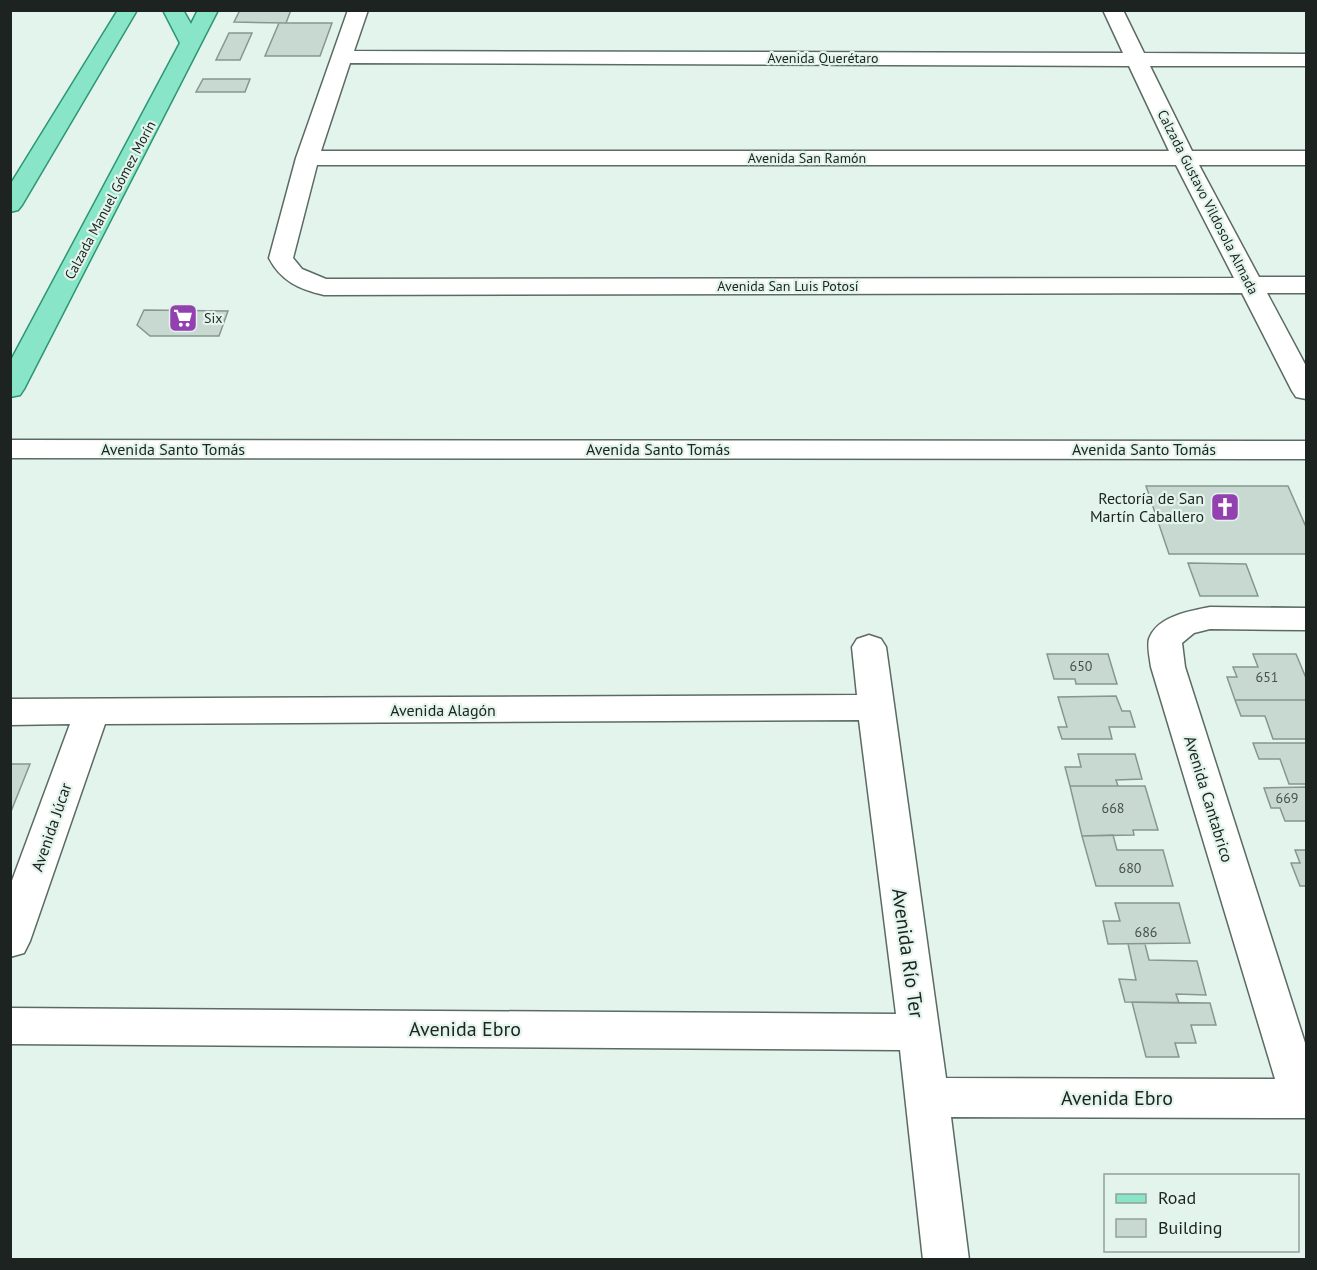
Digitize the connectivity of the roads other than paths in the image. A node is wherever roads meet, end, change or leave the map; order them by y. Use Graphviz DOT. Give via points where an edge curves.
graph roads {
  1 [pos="128,10"];
  2 [pos="173,10"];
  3 [pos="208,10"];
  4 [pos="358,10"];
  5 [pos="1113,10"];
  6 [pos="191,44"];
  7 [pos="340,57"];
  8 [pos="1137,58"];
  9 [pos="1306,60"];
  10 [pos="1183,157"];
  11 [pos="307,158"];
  12 [pos="1306,158"];
  13 [pos="14,194"];
  14 [pos="1250,285"];
  15 [pos="1306,285"];
  16 [pos="10,389"];
  17 [pos="1306,391"];
  18 [pos="10,449"];
  19 [pos="1306,450"];
  20 [pos="1306,619"];
  21 [pos="870,647"];
  22 [pos="874,707"];
  23 [pos="10,712"];
  24 [pos="91,713"];
  25 [pos="10,941"];
  26 [pos="10,1026"];
  27 [pos="919,1032"];
  28 [pos="927,1097"];
  29 [pos="1304,1099"];
  30 [pos="946,1260"];
  1 -- 13 [label="main road"];
  2 -- 6 [label="main road"];
  3 -- 6 [label="main road, Calzada Manuel Gómez Morín"];
  4 -- 7 [label="street"];
  5 -- 8 [label="street, Calzada Gustavo Vildosola Almada"];
  6 -- 16 [label="main road, Calzada Manuel Gómez Morín"];
  7 -- 8 [label="street, Avenida Querétaro"];
  7 -- 11 [label="street"];
  8 -- 9 [label="street, Avenida Querétaro"];
  8 -- 10 [label="street, Calzada Gustavo Vildosola Almada"];
  10 -- 11 [label="street, Avenida San Ramón"];
  10 -- 12 [label="street, Avenida San Ramón"];
  10 -- 14 [label="street, Calzada Gustavo Vildosola Almada"];
  11 -- 14 [label="street, Avenida San Luis Potosí" via="281,258 287,270 301,280 324,287"];
  14 -- 15 [label="street, Avenida San Luis Potosí"];
  14 -- 17 [label="street, Calzada Gustavo Vildosola Almada"];
  18 -- 19 [label="street, Avenida Santo Tomás"];
  20 -- 29 [label="street, Avenida Cantabrico" via="1210,618 1182,624 1164,640 1168,667"];
  21 -- 22 [label="street, Avenida Río Ter"];
  22 -- 24 [label="street, Avenida Alagón"];
  22 -- 27 [label="street, Avenida Río Ter"];
  23 -- 24 [label="street, Avenida Alagón"];
  24 -- 25 [label="street, Avenida Júcar"];
  26 -- 27 [label="street, Avenida Ebro"];
  27 -- 28 [label="street, Avenida Río Ter"];
  28 -- 29 [label="street, Avenida Ebro"];
  28 -- 30 [label="street, Avenida Río Ter"];
}
